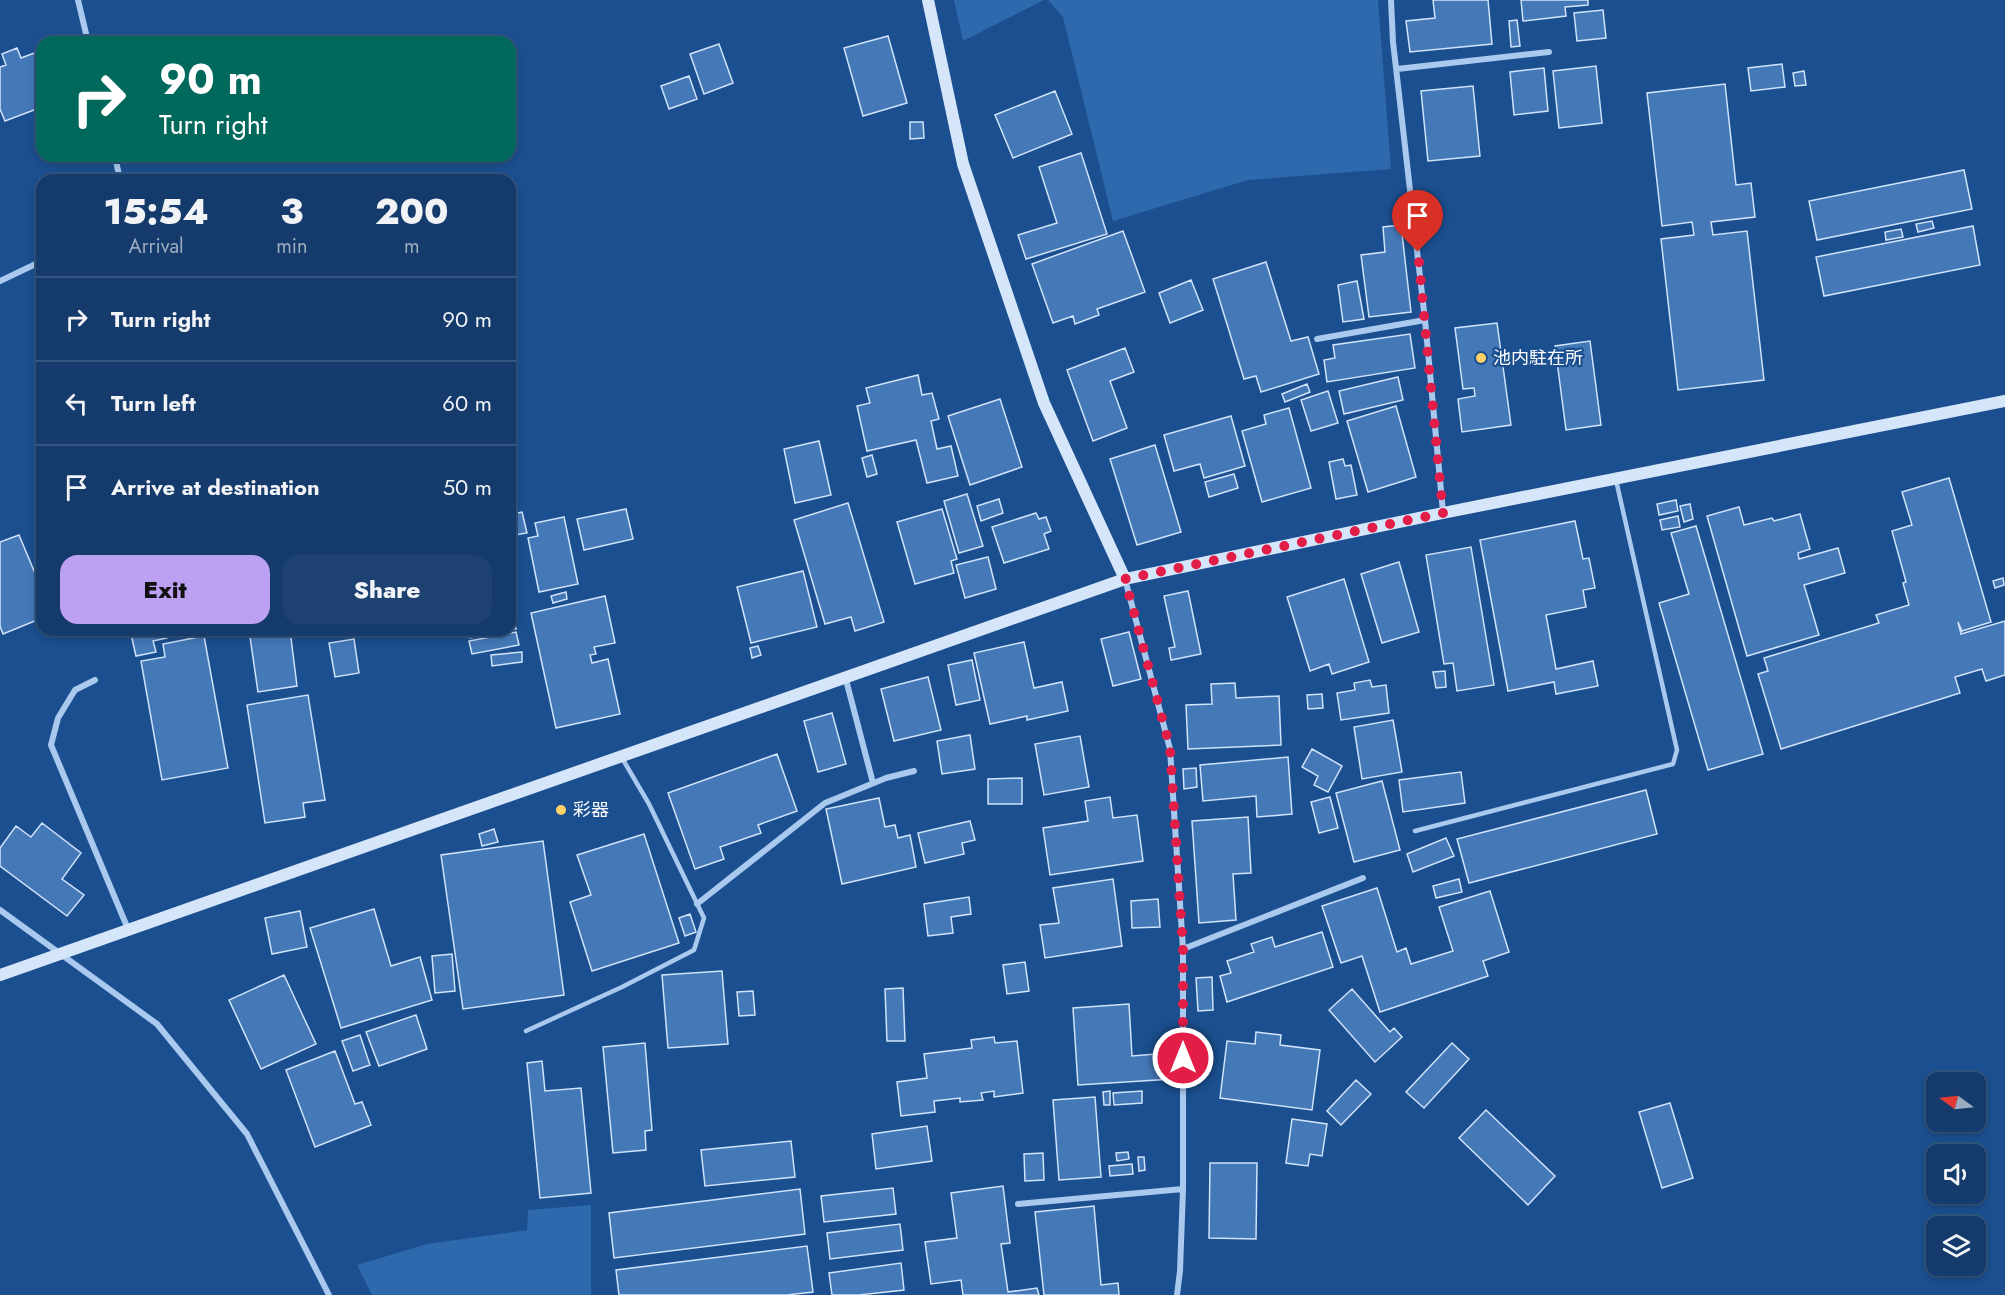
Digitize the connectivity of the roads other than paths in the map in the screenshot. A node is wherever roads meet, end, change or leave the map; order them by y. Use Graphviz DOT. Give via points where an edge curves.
graph roads {
  1 [pos="78,0"];
  2 [pos="928,0"];
  3 [pos="1391,0"];
  4 [pos="87,36"];
  5 [pos="1549,52"];
  6 [pos="1397,69"];
  7 [pos="36,264"];
  8 [pos="0,281"];
  9 [pos="1425,320"];
  10 [pos="1317,339"];
  11 [pos="2005,401"];
  12 [pos="1616,479"];
  13 [pos="1443,513"];
  14 [pos="1125,579"];
  15 [pos="845,676"];
  16 [pos="95,680"];
  17 [pos="621,755"];
  18 [pos="915,771"];
  19 [pos="873,783"];
  20 [pos="1414,831"];
  21 [pos="1363,878"];
  22 [pos="697,904"];
  23 [pos="0,910"];
  24 [pos="128,929"];
  25 [pos="1183,949"];
  26 [pos="59,953"];
  27 [pos="0,975"];
  28 [pos="526,1031"];
  29 [pos="1183,1189"];
  30 [pos="1018,1204"];
  31 [pos="328,1295"];
  32 [pos="1178,1295"];
  1 -- 4 [label="street"];
  2 -- 14 [label="street" via="963,164 1044,403"];
  3 -- 6 [label="street"];
  5 -- 6 [label="street"];
  6 -- 9 [label="street"];
  7 -- 8 [label="street"];
  9 -- 10 [label="street"];
  9 -- 13 [label="street"];
  11 -- 12 [label="street"];
  12 -- 13 [label="street"];
  12 -- 20 [label="lane" via="1677,750 1673,764"];
  13 -- 14 [label="street"];
  14 -- 15 [label="street"];
  14 -- 25 [label="street" via="1170,748"];
  15 -- 17 [label="street"];
  15 -- 19 [label="street"];
  16 -- 24 [label="street" via="75,690 58,718 51,745"];
  17 -- 22 [label="lane"];
  17 -- 24 [label="street"];
  18 -- 19 [label="street"];
  19 -- 22 [label="street" via="825,803"];
  21 -- 25 [label="street"];
  22 -- 28 [label="lane" via="704,918 694,950"];
  23 -- 26 [label="street"];
  24 -- 26 [label="street"];
  25 -- 29 [label="street"];
  26 -- 27 [label="street"];
  26 -- 31 [label="street" via="157,1024 247,1134"];
  29 -- 30 [label="street"];
  29 -- 32 [label="street"];
}
